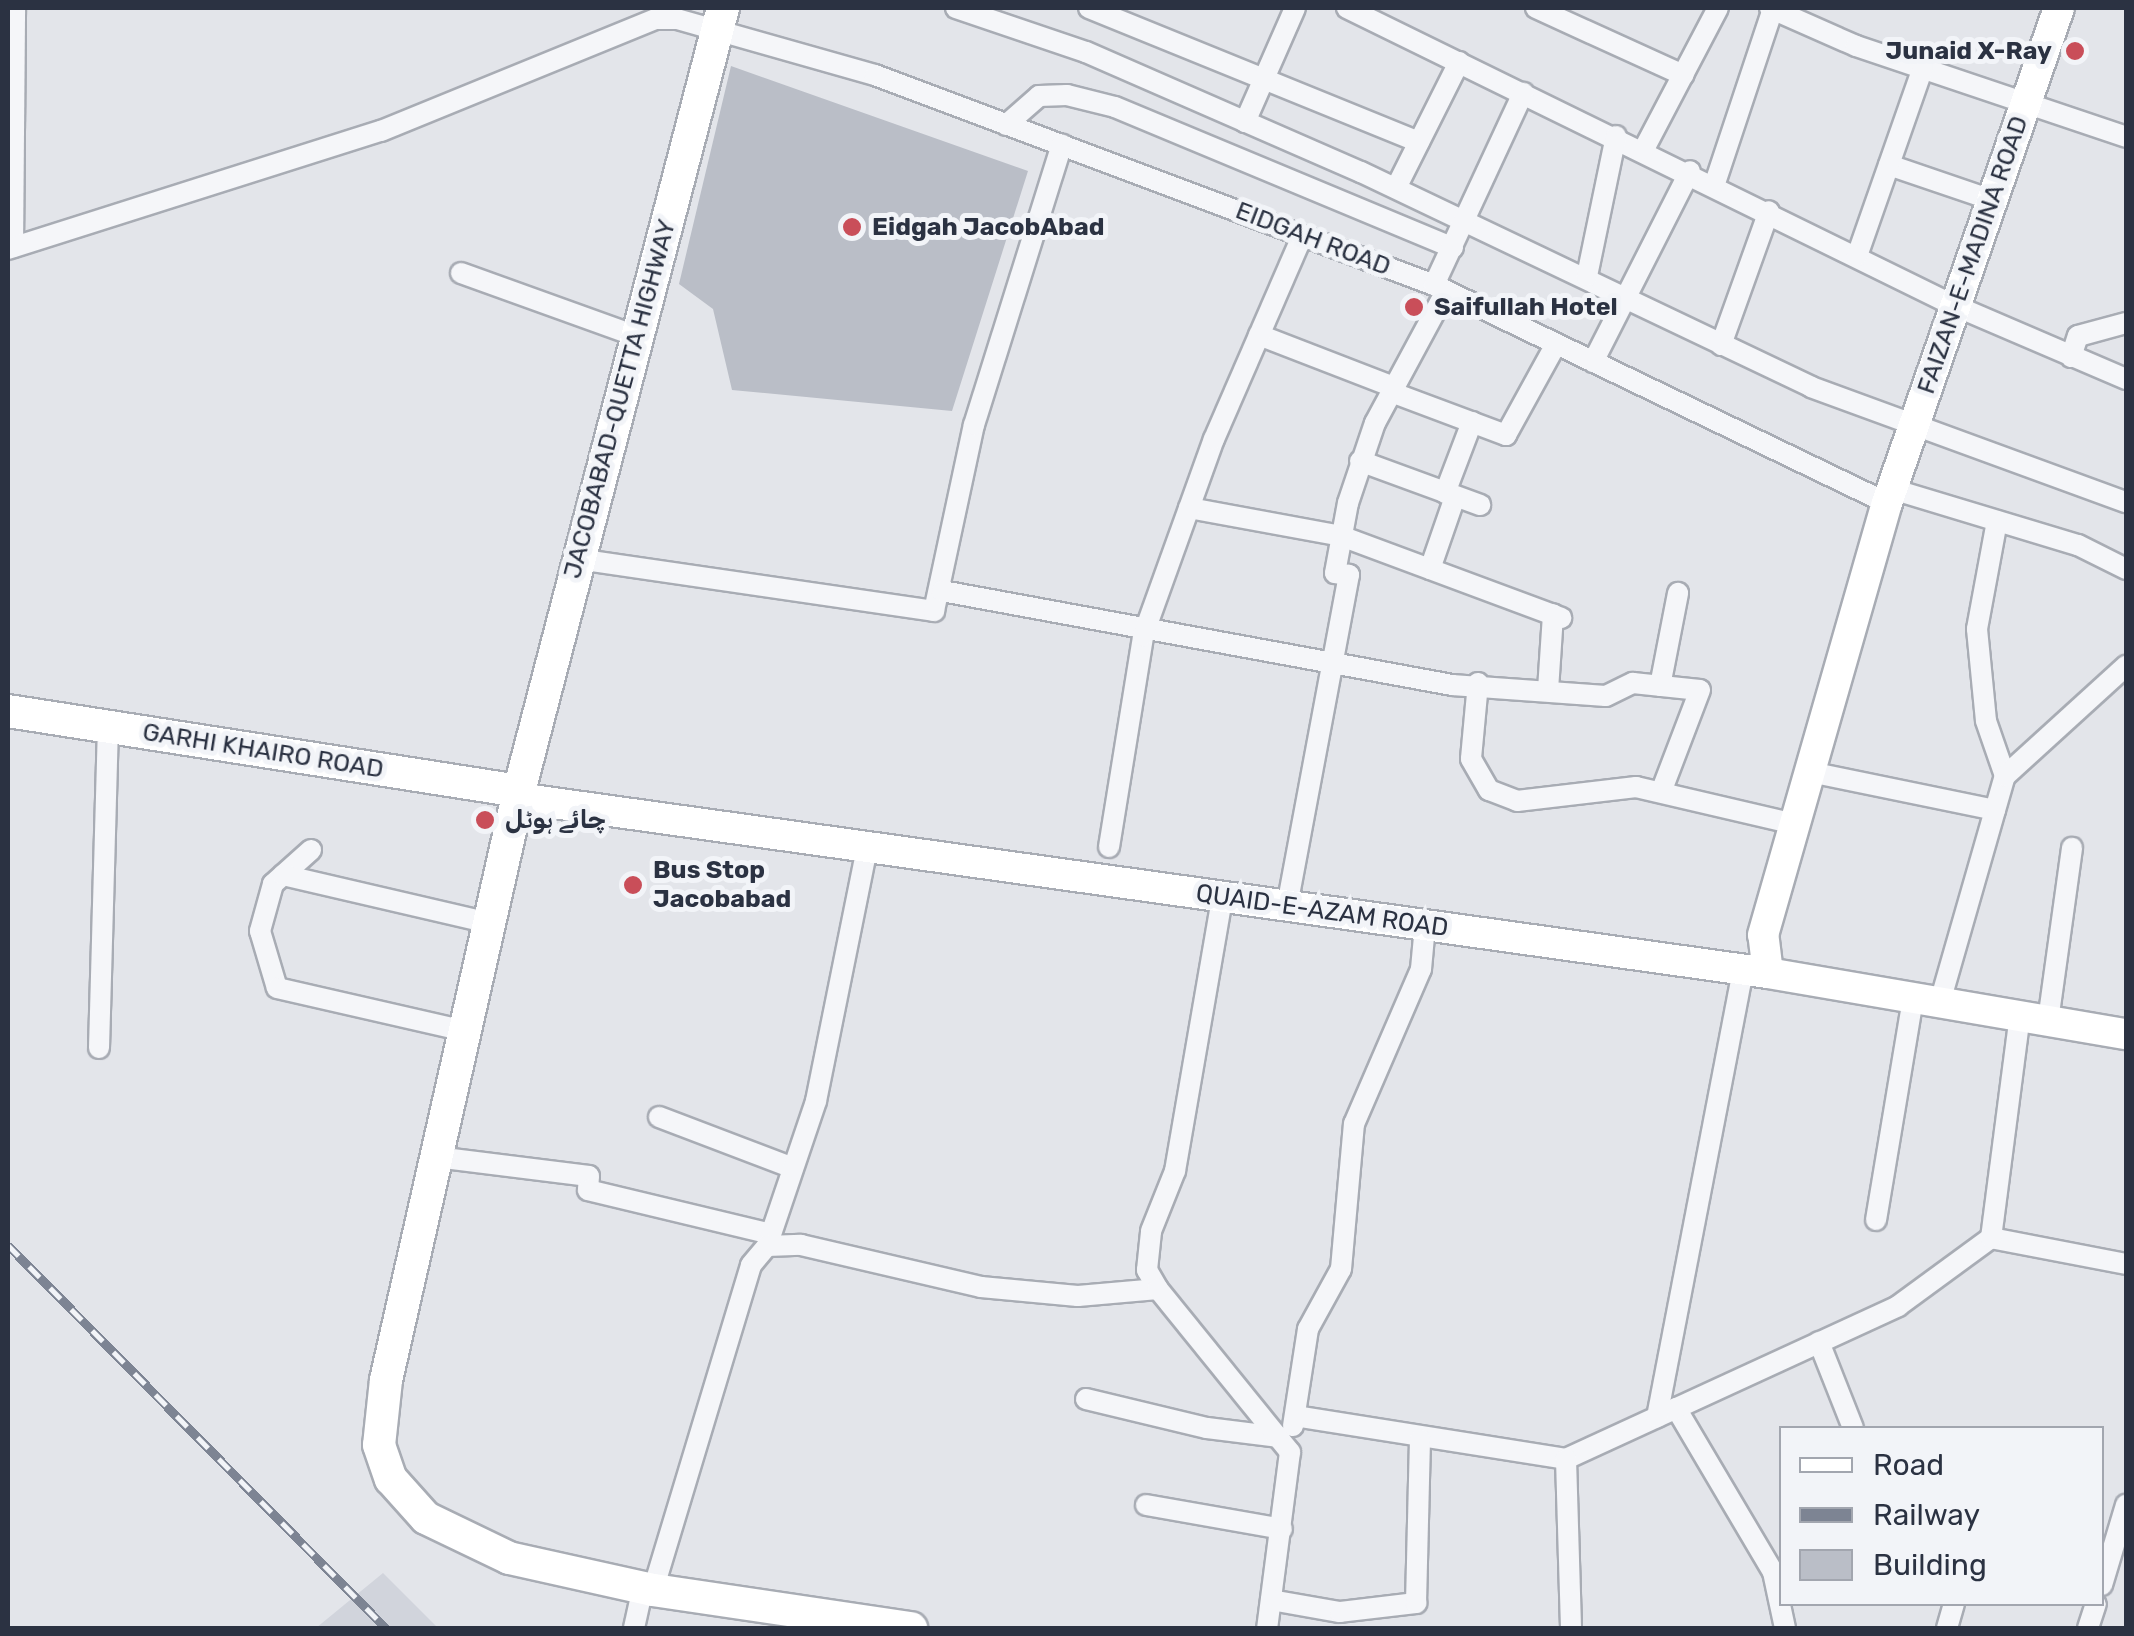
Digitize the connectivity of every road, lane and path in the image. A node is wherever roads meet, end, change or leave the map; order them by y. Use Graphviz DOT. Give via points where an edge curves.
graph roads {
  1 [pos="15,8"];
  2 [pos="956,8"];
  3 [pos="1089,8"];
  4 [pos="1296,8"];
  5 [pos="1347,8"];
  6 [pos="1536,8"];
  7 [pos="1718,8"];
  8 [pos="1772,8"];
  9 [pos="1825,8"];
  10 [pos="2059,8"];
  11 [pos="720,19"];
  12 [pos="1818,29"];
  13 [pos="1459,62"];
  14 [pos="1924,68"];
  15 [pos="1683,75"];
  16 [pos="1264,78"];
  17 [pos="1524,93"];
  18 [pos="2027,102"];
  19 [pos="1245,122"];
  20 [pos="1006,126"];
  21 [pos="2126,134"];
  22 [pos="1616,136"];
  23 [pos="1419,142"];
  24 [pos="1062,144"];
  25 [pos="1644,149"];
  26 [pos="1890,165"];
  27 [pos="1690,171"];
  28 [pos="1715,183"];
  29 [pos="1396,188"];
  30 [pos="1992,200"];
  31 [pos="1769,211"];
  32 [pos="1467,220"];
  33 [pos="1302,237"];
  34 [pos="10,248"];
  35 [pos="1453,248"];
  36 [pos="1857,256"];
  37 [pos="461,273"];
  38 [pos="1587,276"];
  39 [pos="1440,288"];
  40 [pos="1628,294"];
  41 [pos="1951,304"];
  42 [pos="2126,323"];
  43 [pos="1259,335"];
  44 [pos="636,336"];
  45 [pos="1556,344"];
  46 [pos="1721,346"];
  47 [pos="2071,357"];
  48 [pos="1593,362"];
  49 [pos="2126,379"];
  50 [pos="1392,390"];
  51 [pos="1472,422"];
  52 [pos="1915,423"];
  53 [pos="1360,461"];
  54 [pos="1450,495"];
  55 [pos="1889,496"];
  56 [pos="2126,502"];
  57 [pos="1480,506"];
  58 [pos="1189,508"];
  59 [pos="1997,521"];
  60 [pos="1341,536"];
  61 [pos="578,559"];
  62 [pos="2126,569"];
  63 [pos="1430,570"];
  64 [pos="942,591"];
  65 [pos="1678,592"];
  66 [pos="1146,628"];
  67 [pos="1331,666"];
  68 [pos="2126,666"];
  69 [pos="1478,683"];
  70 [pos="1660,686"];
  71 [pos="1548,690"];
  72 [pos="8,711"];
  73 [pos="108,727"];
  74 [pos="1810,772"];
  75 [pos="2004,776"];
  76 [pos="518,791"];
  77 [pos="1661,792"];
  78 [pos="1995,810"];
  79 [pos="1795,824"];
  80 [pos="1109,847"];
  81 [pos="867,848"];
  82 [pos="2072,848"];
  83 [pos="311,850"];
  84 [pos="284,875"];
  85 [pos="1222,898"];
  86 [pos="1287,906"];
  87 [pos="489,924"];
  88 [pos="1425,926"];
  89 [pos="1756,971"];
  90 [pos="1927,1000"];
  91 [pos="2034,1018"];
  92 [pos="464,1031"];
  93 [pos="2126,1034"];
  94 [pos="100,1048"];
  95 [pos="659,1117"];
  96 [pos="436,1158"];
  97 [pos="793,1168"];
  98 [pos="1876,1220"];
  99 [pos="1991,1238"];
  100 [pos="769,1240"];
  101 [pos="2126,1264"];
  102 [pos="1158,1289"];
  103 [pos="1819,1342"];
  104 [pos="1086,1398"];
  105 [pos="1667,1412"];
  106 [pos="1295,1416"];
  107 [pos="1852,1426"];
  108 [pos="1420,1439"];
  109 [pos="1284,1445"];
  110 [pos="1566,1459"];
  111 [pos="2126,1505"];
  112 [pos="1146,1506"];
  113 [pos="1282,1529"];
  114 [pos="2104,1578"];
  115 [pos="648,1588"];
  116 [pos="1779,1597"];
  117 [pos="1271,1600"];
  118 [pos="634,1628"];
  119 [pos="911,1628"];
  120 [pos="1267,1628"];
  121 [pos="1571,1628"];
  1 -- 34 [label="street"];
  2 -- 19 [label="street" via="1086,52"];
  3 -- 16 [label="street"];
  4 -- 16 [label="street"];
  5 -- 13 [label="street"];
  6 -- 15 [label="street"];
  7 -- 15 [label="street"];
  8 -- 12 [label="street"];
  8 -- 28 [label="street"];
  9 -- 12 [label="street"];
  10 -- 18 [label="street, FAIZAN-E-MADINA ROAD"];
  11 -- 20 [label="street, EIDGAH ROAD"];
  11 -- 34 [label="street, EIDGAH ROAD" via="656,20 381,131"];
  11 -- 44 [label="main road, JACOBABAD-QUETTA HIGHWAY"];
  12 -- 14 [label="street"];
  13 -- 17 [label="street"];
  13 -- 23 [label="street"];
  14 -- 18 [label="street"];
  14 -- 26 [label="street"];
  15 -- 25 [label="street"];
  16 -- 19 [label="street"];
  16 -- 23 [label="street"];
  17 -- 22 [label="street"];
  17 -- 32 [label="street"];
  18 -- 21 [label="street"];
  18 -- 30 [label="street, FAIZAN-E-MADINA ROAD"];
  19 -- 29 [label="street"];
  20 -- 24 [label="street, EIDGAH ROAD"];
  20 -- 35 [label="street" via="1040,96 1115,107"];
  22 -- 25 [label="street"];
  22 -- 38 [label="street"];
  23 -- 29 [label="street"];
  24 -- 33 [label="street, EIDGAH ROAD"];
  24 -- 64 [label="street" via="974,425"];
  25 -- 27 [label="street"];
  26 -- 30 [label="street"];
  26 -- 36 [label="street"];
  27 -- 28 [label="street"];
  27 -- 40 [label="street"];
  28 -- 31 [label="street"];
  29 -- 32 [label="street"];
  30 -- 41 [label="street, FAIZAN-E-MADINA ROAD"];
  31 -- 36 [label="street"];
  31 -- 46 [label="street"];
  32 -- 35 [label="street"];
  32 -- 38 [label="street"];
  33 -- 39 [label="street, EIDGAH ROAD"];
  33 -- 43 [label="street"];
  35 -- 39 [label="street"];
  36 -- 41 [label="street"];
  37 -- 44 [label="street"];
  38 -- 40 [label="street"];
  39 -- 45 [label="street, EIDGAH ROAD"];
  39 -- 50 [label="street"];
  40 -- 46 [label="street"];
  40 -- 48 [label="street"];
  41 -- 47 [label="street"];
  41 -- 52 [label="street, FAIZAN-E-MADINA ROAD"];
  42 -- 47 [label="street" via="2078,336"];
  43 -- 50 [label="street"];
  43 -- 58 [label="street"];
  44 -- 61 [label="main road, JACOBABAD-QUETTA HIGHWAY"];
  45 -- 48 [label="street, EIDGAH ROAD"];
  45 -- 51 [label="street" via="1506,435"];
  46 -- 52 [label="street"];
  47 -- 49 [label="street"];
  48 -- 55 [label="street, EIDGAH ROAD"];
  50 -- 51 [label="street"];
  50 -- 53 [label="street"];
  51 -- 54 [label="street"];
  52 -- 55 [label="street, FAIZAN-E-MADINA ROAD"];
  52 -- 56 [label="street"];
  53 -- 54 [label="street"];
  53 -- 60 [label="street"];
  54 -- 57 [label="street"];
  54 -- 63 [label="street"];
  55 -- 59 [label="street, EIDGAH ROAD"];
  55 -- 74 [label="street, FAIZAN-E-MADINA ROAD"];
  58 -- 60 [label="street"];
  58 -- 66 [label="street"];
  59 -- 62 [label="street, EIDGAH ROAD" via="2078,545"];
  59 -- 75 [label="street" via="1977,629 1986,720"];
  60 -- 63 [label="street"];
  60 -- 67 [label="street" via="1335,573 1348,576"];
  61 -- 64 [label="street" via="934,611"];
  61 -- 76 [label="main road, JACOBABAD-QUETTA HIGHWAY"];
  63 -- 71 [label="street" via="1557,616"];
  64 -- 66 [label="street"];
  65 -- 70 [label="street"];
  66 -- 67 [label="street"];
  66 -- 80 [label="street"];
  67 -- 69 [label="street"];
  67 -- 86 [label="street"];
  68 -- 75 [label="street"];
  69 -- 71 [label="street"];
  69 -- 77 [label="street" via="1471,759 1488,790 1517,801 1636,787"];
  70 -- 71 [label="street" via="1632,683 1606,696"];
  70 -- 77 [label="street" via="1700,690"];
  72 -- 73 [label="main road, GARHI KHAIRO ROAD"];
  73 -- 76 [label="main road, GARHI KHAIRO ROAD"];
  73 -- 94 [label="street"];
  74 -- 78 [label="street"];
  74 -- 79 [label="street, FAIZAN-E-MADINA ROAD"];
  75 -- 78 [label="street"];
  76 -- 81 [label="street, QUAID-E-AZAM ROAD" via="532,800"];
  76 -- 87 [label="main road, JACOBABAD-QUETTA HIGHWAY"];
  77 -- 79 [label="street"];
  78 -- 90 [label="street"];
  79 -- 89 [label="street, FAIZAN-E-MADINA ROAD"];
  81 -- 85 [label="street, QUAID-E-AZAM ROAD"];
  81 -- 97 [label="street" via="816,1101"];
  82 -- 91 [label="street"];
  83 -- 84 [label="street"];
  84 -- 87 [label="street"];
  84 -- 92 [label="street" via="272,884 260,931 278,988"];
  85 -- 86 [label="street, QUAID-E-AZAM ROAD"];
  85 -- 102 [label="street" via="1176,1171 1150,1231 1147,1270"];
  86 -- 88 [label="street, QUAID-E-AZAM ROAD"];
  87 -- 92 [label="main road, JACOBABAD-QUETTA HIGHWAY"];
  88 -- 89 [label="street, QUAID-E-AZAM ROAD"];
  88 -- 106 [label="street" via="1421,969 1354,1124 1341,1269 1308,1329"];
  89 -- 90 [label="street, QUAID-E-AZAM ROAD"];
  89 -- 105 [label="street"];
  90 -- 91 [label="street, QUAID-E-AZAM ROAD"];
  90 -- 98 [label="street"];
  91 -- 93 [label="street, QUAID-E-AZAM ROAD"];
  91 -- 99 [label="street"];
  92 -- 96 [label="main road, JACOBABAD-QUETTA HIGHWAY"];
  95 -- 97 [label="street"];
  96 -- 100 [label="street" via="589,1176 588,1190"];
  96 -- 115 [label="main road, JACOBABAD-QUETTA HIGHWAY" via="386,1380 379,1445 391,1479 447,1533 510,1558"];
  97 -- 100 [label="street"];
  99 -- 101 [label="street"];
  99 -- 103 [label="street" via="1898,1306"];
  100 -- 102 [label="street" via="982,1287 1078,1296"];
  100 -- 115 [label="street" via="752,1265 732,1321"];
  102 -- 109 [label="street"];
  103 -- 105 [label="street"];
  103 -- 107 [label="street"];
  104 -- 109 [label="street"];
  105 -- 110 [label="street"];
  105 -- 116 [label="street" via="1774,1572"];
  106 -- 108 [label="street"];
  106 -- 109 [label="street"];
  108 -- 110 [label="street"];
  108 -- 117 [label="street" via="1416,1603 1340,1612"];
  109 -- 113 [label="street"];
  110 -- 121 [label="street"];
  111 -- 114 [label="street"];
  112 -- 113 [label="street"];
  113 -- 117 [label="street"];
  115 -- 118 [label="street"];
  115 -- 119 [label="main road, JACOBABAD-QUETTA HIGHWAY"];
  117 -- 120 [label="street"];
}
